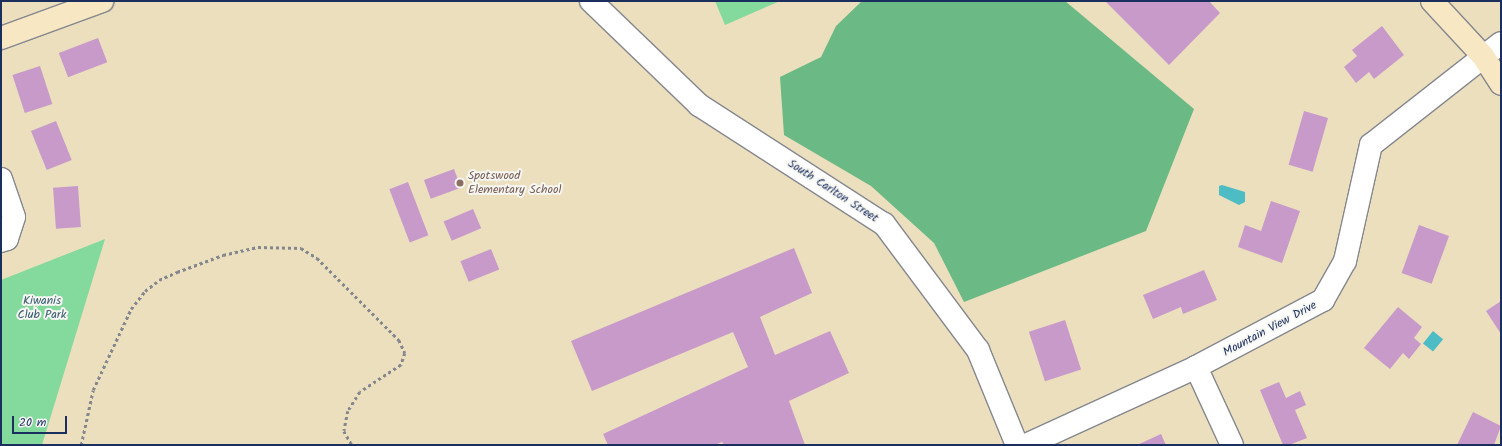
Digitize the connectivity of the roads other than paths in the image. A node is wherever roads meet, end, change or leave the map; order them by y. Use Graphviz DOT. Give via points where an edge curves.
graph roads {
  1 [pos="102,1"];
  2 [pos="590,1"];
  3 [pos="598,1"];
  4 [pos="1432,1"];
  5 [pos="618,28"];
  6 [pos="1,38"];
  7 [pos="1501,43"];
  8 [pos="1483,56"];
  9 [pos="1501,84"];
  10 [pos="1,179"];
  11 [pos="1,241"];
  12 [pos="1196,367"];
  13 [pos="1017,445"];
  14 [pos="1026,445"];
  15 [pos="1232,445"];
  1 -- 6 [label="main road"];
  2 -- 5 [label="street, South Carlton Street"];
  3 -- 5 [label="street, South Carlton Street"];
  4 -- 8 [label="main road"];
  5 -- 13 [label="street, South Carlton Street" via="699,105 884,224 978,350"];
  7 -- 8 [label="street, Mountain View Drive"];
  8 -- 9 [label="main road"];
  8 -- 12 [label="street, Mountain View Drive" via="1370,146 1345,261 1323,300"];
  10 -- 11 [label="street" via="14,217 7,239"];
  12 -- 14 [label="street, Mountain View Drive"];
  12 -- 15 [label="street"];
}
